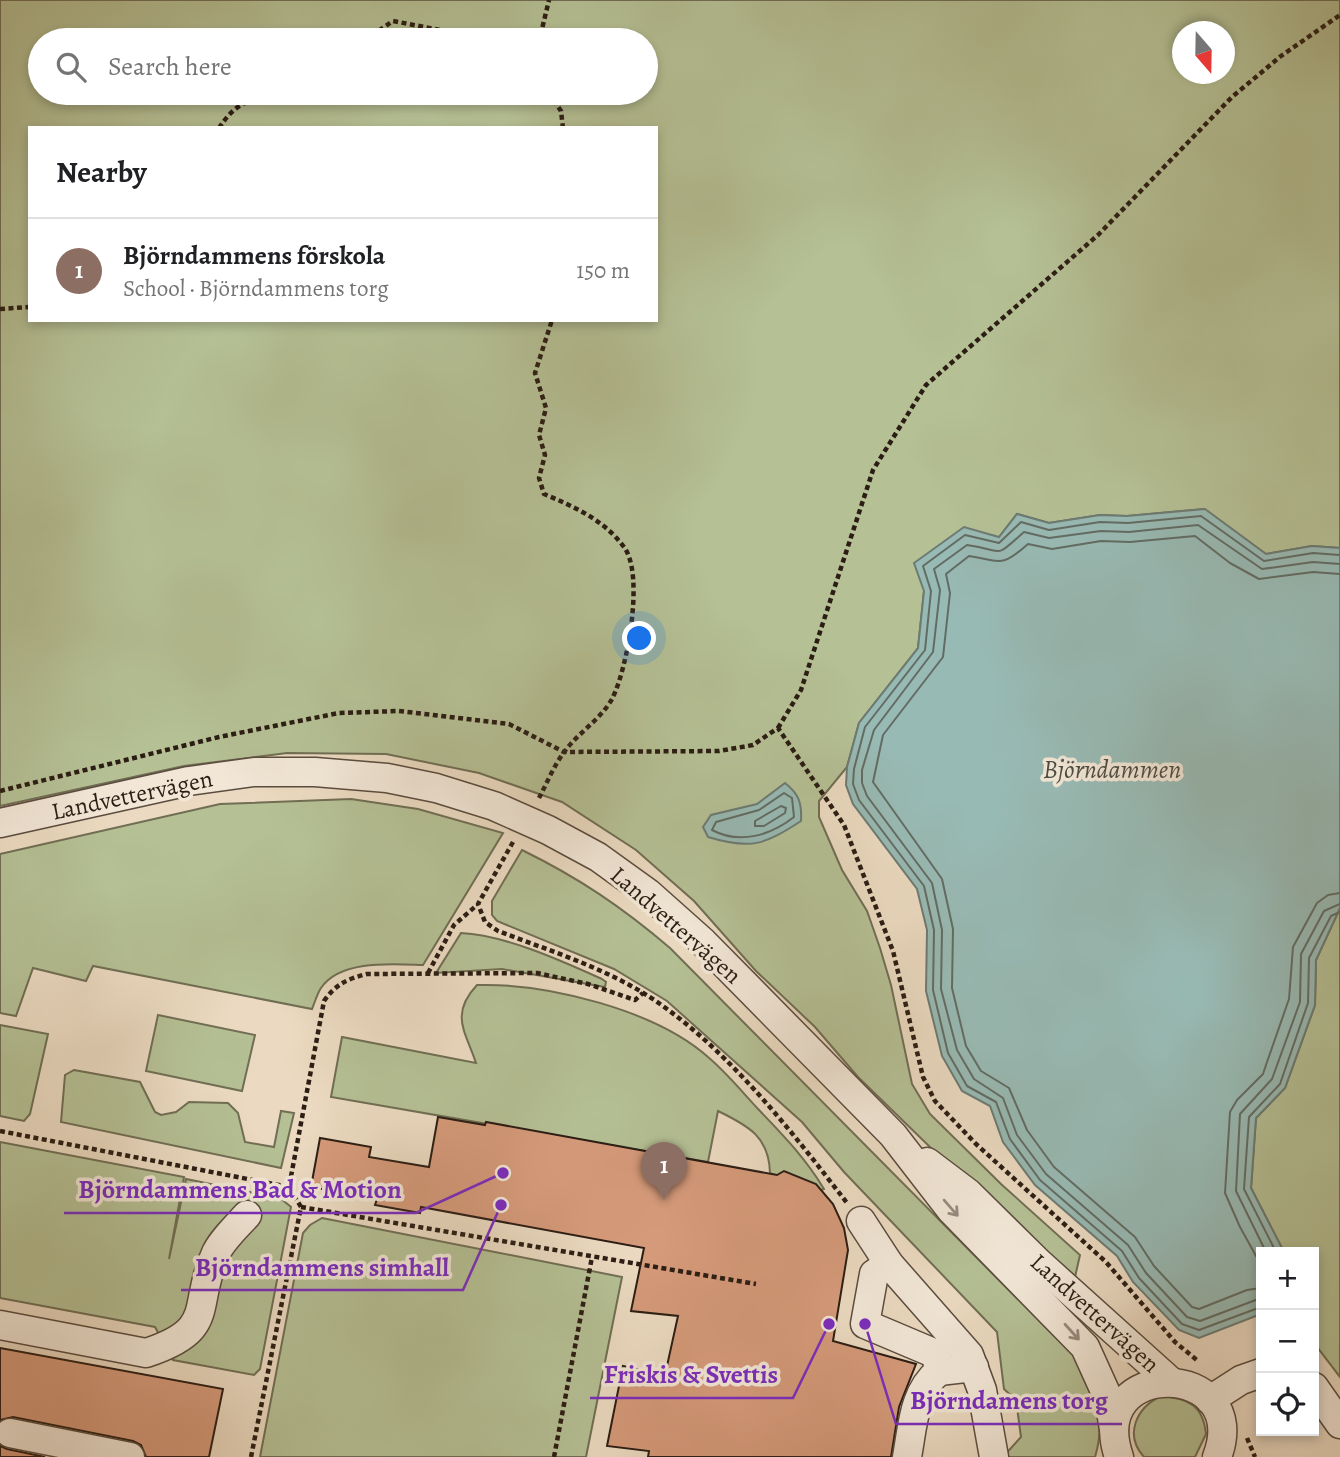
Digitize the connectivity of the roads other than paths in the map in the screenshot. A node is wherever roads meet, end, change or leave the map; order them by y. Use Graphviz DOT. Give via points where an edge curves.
graph roads {
  1 [pos="0,823"];
  2 [pos="893,1135"];
  3 [pos="247,1214"];
  4 [pos="861,1221"];
  5 [pos="889,1264"];
  6 [pos="0,1325"];
  7 [pos="974,1367"];
  8 [pos="939,1371"];
  9 [pos="1256,1375"];
  10 [pos="1169,1380"];
  11 [pos="1319,1394"];
  12 [pos="1210,1400"];
  13 [pos="1340,1424"];
  14 [pos="1114,1429"];
  15 [pos="10,1433"];
  16 [pos="1222,1451"];
  17 [pos="130,1457"];
  18 [pos="907,1457"];
  19 [pos="994,1457"];
  20 [pos="1119,1457"];
  1 -- 2 [label="street, Landvettervägen" via="189,781 254,772 387,778 494,806 598,857 648,893 703,942"];
  2 -- 10 [label="street, Landvettervägen" via="968,1193"];
  2 -- 14 [label="street, Landvettervägen, one-way" via="951,1210 1085,1347 1109,1400"];
  3 -- 6 [label="street" via="216,1252 198,1321 184,1337 146,1353 53,1346"];
  4 -- 5 [label="street"];
  5 -- 7 [label="street" via="960,1344"];
  5 -- 8 [label="street" via="874,1274 865,1324 936,1354"];
  7 -- 8 [label="street"];
  7 -- 19 [label="street"];
  8 -- 18 [label="street" via="918,1398"];
  9 -- 12 [label="street"];
  10 -- 12 [label="street, Landvettervägen" via="1189,1384"];
  10 -- 14 [label="street" via="1132,1394"];
  11 -- 13 [label="street"];
  12 -- 16 [label="street" via="1220,1418"];
  14 -- 20 [label="street, Landvettervägen"];
  15 -- 17 [label="street"];
}
